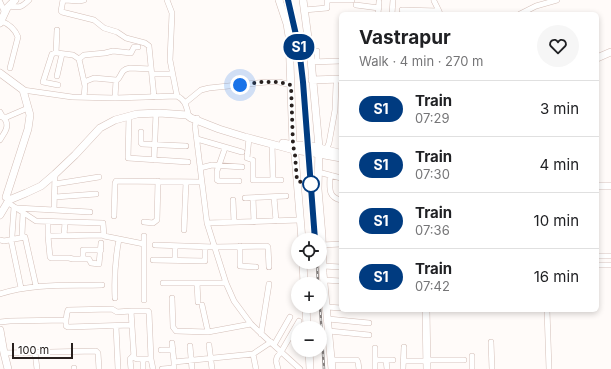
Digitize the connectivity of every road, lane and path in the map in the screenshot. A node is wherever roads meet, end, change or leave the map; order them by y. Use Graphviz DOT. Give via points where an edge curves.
graph roads {
  1 [pos="29,0"];
  2 [pos="64,0"];
  3 [pos="84,0"];
  4 [pos="167,0"];
  5 [pos="279,0"];
  6 [pos="303,0"];
  7 [pos="327,0"];
  8 [pos="352,0"];
  9 [pos="393,0"];
  10 [pos="557,0"];
  11 [pos="434,1"];
  12 [pos="0,2"];
  13 [pos="13,3"];
  14 [pos="356,6"];
  15 [pos="304,10"];
  16 [pos="402,10"];
  17 [pos="378,12"];
  18 [pos="392,12"];
  19 [pos="439,12"];
  20 [pos="524,12"];
  21 [pos="5,13"];
  22 [pos="1,22"];
  23 [pos="57,30"];
  24 [pos="138,47"];
  25 [pos="317,51"];
  26 [pos="611,52"];
  27 [pos="56,53"];
  28 [pos="62,54"];
  29 [pos="599,57"];
  30 [pos="79,59"];
  31 [pos="339,61"];
  32 [pos="314,62"];
  33 [pos="10,68"];
  34 [pos="151,72"];
  35 [pos="0,73"];
  36 [pos="172,74"];
  37 [pos="56,76"];
  38 [pos="116,80"];
  39 [pos="312,80"];
  40 [pos="84,82"];
  41 [pos="339,82"];
  42 [pos="58,85"];
  43 [pos="291,85"];
  44 [pos="23,90"];
  45 [pos="177,96"];
  46 [pos="84,97"];
  47 [pos="154,97"];
  48 [pos="115,98"];
  49 [pos="185,103"];
  50 [pos="28,108"];
  51 [pos="338,112"];
  52 [pos="156,113"];
  53 [pos="188,113"];
  54 [pos="1,115"];
  55 [pos="129,116"];
  56 [pos="196,119"];
  57 [pos="141,132"];
  58 [pos="249,138"];
  59 [pos="0,139"];
  60 [pos="197,139"];
  61 [pos="272,144"];
  62 [pos="154,145"];
  63 [pos="186,146"];
  64 [pos="225,148"];
  65 [pos="293,148"];
  66 [pos="326,150"];
  67 [pos="319,151"];
  68 [pos="242,152"];
  69 [pos="339,153"];
  70 [pos="339,157"];
  71 [pos="154,160"];
  72 [pos="188,162"];
  73 [pos="218,166"];
  74 [pos="242,167"];
  75 [pos="200,168"];
  76 [pos="318,172"];
  77 [pos="55,174"];
  78 [pos="330,175"];
  79 [pos="339,177"];
  80 [pos="99,178"];
  81 [pos="239,180"];
  82 [pos="273,180"];
  83 [pos="281,180"];
  84 [pos="158,181"];
  85 [pos="186,182"];
  86 [pos="202,182"];
  87 [pos="599,182"];
  88 [pos="611,182"];
  89 [pos="55,184"];
  90 [pos="599,186"];
  91 [pos="611,186"];
  92 [pos="96,194"];
  93 [pos="286,196"];
  94 [pos="54,197"];
  95 [pos="274,197"];
  96 [pos="245,198"];
  97 [pos="253,198"];
  98 [pos="6,199"];
  99 [pos="233,200"];
  100 [pos="339,200"];
  101 [pos="15,207"];
  102 [pos="0,208"];
  103 [pos="54,210"];
  104 [pos="90,212"];
  105 [pos="23,213"];
  106 [pos="0,214"];
  107 [pos="114,216"];
  108 [pos="300,220"];
  109 [pos="276,221"];
  110 [pos="48,222"];
  111 [pos="65,222"];
  112 [pos="144,222"];
  113 [pos="234,222"];
  114 [pos="254,222"];
  115 [pos="207,223"];
  116 [pos="184,230"];
  117 [pos="301,233"];
  118 [pos="321,233"];
  119 [pos="22,235"];
  120 [pos="48,236"];
  121 [pos="64,236"];
  122 [pos="103,236"];
  123 [pos="144,236"];
  124 [pos="12,238"];
  125 [pos="118,239"];
  126 [pos="0,240"];
  127 [pos="101,243"];
  128 [pos="144,244"];
  129 [pos="339,244"];
  130 [pos="155,245"];
  131 [pos="327,245"];
  132 [pos="175,246"];
  133 [pos="240,246"];
  134 [pos="205,247"];
  135 [pos="214,247"];
  136 [pos="101,250"];
  137 [pos="599,256"];
  138 [pos="611,256"];
  139 [pos="83,259"];
  140 [pos="153,260"];
  141 [pos="175,260"];
  142 [pos="599,265"];
  143 [pos="611,265"];
  144 [pos="327,266"];
  145 [pos="256,267"];
  146 [pos="268,267"];
  147 [pos="339,267"];
  148 [pos="327,280"];
  149 [pos="339,281"];
  150 [pos="163,283"];
  151 [pos="197,283"];
  152 [pos="226,283"];
  153 [pos="269,284"];
  154 [pos="102,285"];
  155 [pos="36,286"];
  156 [pos="21,288"];
  157 [pos="0,294"];
  158 [pos="115,298"];
  159 [pos="172,298"];
  160 [pos="144,300"];
  161 [pos="327,307"];
  162 [pos="339,308"];
  163 [pos="131,312"];
  164 [pos="422,312"];
  165 [pos="426,312"];
  166 [pos="547,312"];
  167 [pos="290,317"];
  168 [pos="328,319"];
  169 [pos="66,320"];
  170 [pos="0,322"];
  171 [pos="369,323"];
  172 [pos="251,324"];
  173 [pos="131,325"];
  174 [pos="116,326"];
  175 [pos="0,330"];
  176 [pos="329,331"];
  177 [pos="208,332"];
  178 [pos="261,334"];
  179 [pos="291,335"];
  180 [pos="369,335"];
  181 [pos="425,340"];
  182 [pos="491,342"];
  183 [pos="172,343"];
  184 [pos="272,344"];
  185 [pos="209,345"];
  186 [pos="190,346"];
  187 [pos="375,348"];
  188 [pos="404,348"];
  189 [pos="161,350"];
  190 [pos="173,350"];
  191 [pos="2,351"];
  192 [pos="35,352"];
  193 [pos="281,352"];
  194 [pos="253,354"];
  195 [pos="133,356"];
  196 [pos="472,356"];
  197 [pos="309,357"];
  198 [pos="143,359"];
  199 [pos="151,359"];
  200 [pos="210,359"];
  201 [pos="332,360"];
  202 [pos="375,360"];
  203 [pos="386,360"];
  204 [pos="393,360"];
  205 [pos="464,360"];
  206 [pos="191,361"];
  207 [pos="403,361"];
  208 [pos="425,361"];
  209 [pos="174,362"];
  210 [pos="7,369"];
  211 [pos="37,369"];
  212 [pos="99,369"];
  213 [pos="118,369"];
  214 [pos="131,369"];
  215 [pos="143,369"];
  216 [pos="153,369"];
  217 [pos="162,369"];
  218 [pos="174,369"];
  219 [pos="192,369"];
  220 [pos="212,369"];
  221 [pos="256,369"];
  222 [pos="278,369"];
  223 [pos="300,369"];
  224 [pos="310,369"];
  225 [pos="332,369"];
  226 [pos="358,369"];
  227 [pos="375,369"];
  228 [pos="386,369"];
  229 [pos="403,369"];
  230 [pos="423,369"];
  231 [pos="427,369"];
  232 [pos="472,369"];
  233 [pos="492,369"];
  234 [pos="549,369"];
  1 -- 13 [label="street" via="21,7"];
  2 -- 3 [label="street"];
  2 -- 34 [label="street" via="62,12 94,20 104,28 126,38 147,44"];
  4 -- 36 [label="street" via="172,13"];
  5 -- 43 [label="street" via="290,36"];
  6 -- 15 [label="street"];
  7 -- 8 [label="street"];
  7 -- 15 [label="street" via="327,8"];
  9 -- 18 [label="street"];
  10 -- 20 [label="street"];
  11 -- 19 [label="street"];
  12 -- 21 [label="street"];
  13 -- 21 [label="street"];
  14 -- 17 [label="street" via="379,5"];
  15 -- 32 [label="street"];
  16 -- 19 [label="street"];
  21 -- 22 [label="street"];
  22 -- 33 [label="street" via="10,25 18,37"];
  23 -- 27 [label="street"];
  24 -- 30 [label="street" via="134,47 131,53 113,51 84,55"];
  25 -- 32 [label="street"];
  26 -- 29 [label="street"];
  27 -- 28 [label="street"];
  27 -- 42 [label="street" via="52,54 43,81"];
  28 -- 30 [label="street" via="73,55"];
  28 -- 37 [label="street"];
  30 -- 40 [label="street"];
  31 -- 32 [label="street"];
  32 -- 39 [label="street"];
  34 -- 36 [label="street"];
  34 -- 38 [label="street" via="128,68"];
  34 -- 47 [label="street"];
  35 -- 44 [label="street"];
  36 -- 45 [label="street"];
  38 -- 40 [label="street" via="94,78"];
  38 -- 48 [label="street"];
  39 -- 41 [label="street"];
  39 -- 67 [label="street"];
  40 -- 46 [label="street"];
  41 -- 51 [label="street"];
  43 -- 49 [label="street" via="267,82 214,87 202,90"];
  43 -- 65 [label="street"];
  44 -- 46 [label="street"];
  44 -- 50 [label="street"];
  45 -- 47 [label="street"];
  45 -- 49 [label="street"];
  46 -- 48 [label="street"];
  47 -- 48 [label="street"];
  49 -- 53 [label="street"];
  50 -- 54 [label="street" via="7,117"];
  50 -- 98 [label="street" via="28,129"];
  51 -- 66 [label="street"];
  52 -- 55 [label="street"];
  52 -- 56 [label="street" via="187,115"];
  52 -- 62 [label="street"];
  53 -- 56 [label="street"];
  53 -- 98 [label="street" via="137,111 114,118 98,126 74,153 40,184"];
  54 -- 59 [label="street" via="6,122 6,130"];
  55 -- 71 [label="street" via="128,158"];
  55 -- 77 [label="street" via="100,128"];
  56 -- 58 [label="street"];
  56 -- 60 [label="street"];
  56 -- 65 [label="street"];
  57 -- 62 [label="street" via="141,144"];
  58 -- 61 [label="street"];
  58 -- 82 [label="street" via="247,158 253,160 253,180"];
  60 -- 64 [label="street"];
  60 -- 75 [label="street"];
  61 -- 65 [label="street"];
  61 -- 82 [label="street"];
  62 -- 63 [label="street"];
  62 -- 71 [label="street"];
  64 -- 68 [label="street"];
  64 -- 73 [label="street"];
  65 -- 67 [label="street"];
  65 -- 108 [label="street"];
  66 -- 67 [label="street"];
  66 -- 69 [label="street"];
  67 -- 70 [label="street"];
  67 -- 76 [label="street"];
  71 -- 72 [label="street"];
  73 -- 74 [label="street"];
  73 -- 75 [label="street"];
  73 -- 81 [label="street" via="218,180"];
  75 -- 86 [label="street"];
  76 -- 78 [label="street"];
  76 -- 118 [label="street"];
  77 -- 89 [label="street"];
  77 -- 98 [label="street" via="41,186"];
  78 -- 79 [label="street"];
  78 -- 100 [label="street" via="330,192"];
  80 -- 89 [label="street"];
  82 -- 83 [label="street"];
  84 -- 85 [label="street"];
  84 -- 107 [label="street" via="116,181"];
  84 -- 112 [label="street" via="157,220"];
  85 -- 86 [label="street"];
  85 -- 116 [label="street"];
  86 -- 115 [label="street"];
  87 -- 88 [label="street"];
  89 -- 94 [label="street"];
  90 -- 91 [label="street"];
  92 -- 94 [label="street"];
  93 -- 95 [label="street"];
  94 -- 103 [label="street"];
  95 -- 97 [label="street"];
  95 -- 109 [label="street"];
  96 -- 97 [label="street"];
  97 -- 114 [label="street"];
  98 -- 101 [label="street"];
  98 -- 102 [label="street"];
  98 -- 106 [label="street"];
  99 -- 113 [label="street"];
  101 -- 103 [label="street"];
  101 -- 105 [label="street"];
  101 -- 124 [label="street"];
  103 -- 104 [label="street"];
  105 -- 110 [label="street" via="36,221"];
  105 -- 119 [label="street"];
  108 -- 109 [label="street"];
  108 -- 117 [label="street"];
  109 -- 114 [label="street"];
  110 -- 111 [label="street"];
  110 -- 120 [label="street"];
  111 -- 121 [label="street"];
  111 -- 122 [label="street" via="104,223"];
  113 -- 114 [label="street"];
  113 -- 115 [label="street"];
  115 -- 135 [label="street"];
  120 -- 121 [label="street"];
  120 -- 139 [label="street" via="50,258"];
  121 -- 122 [label="street"];
  122 -- 125 [label="street"];
  123 -- 128 [label="street"];
  124 -- 126 [label="street"];
  124 -- 155 [label="street" via="26,238"];
  124 -- 156 [label="street"];
  125 -- 128 [label="street"];
  125 -- 158 [label="street" via="114,274"];
  127 -- 136 [label="street"];
  128 -- 160 [label="street"];
  129 -- 131 [label="street"];
  130 -- 132 [label="street"];
  132 -- 134 [label="street"];
  132 -- 141 [label="street"];
  133 -- 135 [label="street"];
  133 -- 145 [label="street" via="240,266"];
  133 -- 146 [label="street" via="268,246"];
  134 -- 135 [label="street"];
  134 -- 141 [label="street" via="205,261"];
  135 -- 152 [label="street"];
  136 -- 139 [label="street" via="83,250"];
  136 -- 139 [label="street" via="99,264"];
  137 -- 138 [label="street"];
  140 -- 141 [label="street"];
  142 -- 143 [label="street"];
  144 -- 147 [label="street"];
  148 -- 149 [label="street"];
  150 -- 151 [label="street"];
  151 -- 152 [label="street"];
  151 -- 177 [label="street"];
  152 -- 172 [label="street" via="234,301"];
  153 -- 178 [label="street"];
  154 -- 155 [label="street"];
  155 -- 156 [label="street"];
  156 -- 157 [label="street"];
  159 -- 177 [label="street" via="174,330"];
  161 -- 162 [label="street"];
  161 -- 168 [label="street"];
  163 -- 169 [label="street" via="117,312 112,308 68,310"];
  163 -- 173 [label="street"];
  163 -- 199 [label="street" via="149,312"];
  164 -- 181 [label="street"];
  165 -- 181 [label="street"];
  166 -- 234 [label="street"];
  167 -- 184 [label="street"];
  168 -- 171 [label="street"];
  168 -- 176 [label="street"];
  169 -- 170 [label="street"];
  169 -- 174 [label="street" via="68,327"];
  172 -- 177 [label="street"];
  172 -- 178 [label="street"];
  173 -- 174 [label="street"];
  173 -- 195 [label="street"];
  174 -- 213 [label="street"];
  175 -- 191 [label="street"];
  176 -- 180 [label="street"];
  176 -- 201 [label="street"];
  178 -- 184 [label="street"];
  179 -- 193 [label="street"];
  181 -- 208 [label="street"];
  182 -- 233 [label="street"];
  183 -- 190 [label="street"];
  184 -- 193 [label="street"];
  184 -- 194 [label="street"];
  185 -- 200 [label="street"];
  186 -- 206 [label="street"];
  187 -- 202 [label="street"];
  188 -- 207 [label="street"];
  189 -- 190 [label="street"];
  190 -- 209 [label="street"];
  191 -- 192 [label="street"];
  191 -- 210 [label="street"];
  192 -- 211 [label="street"];
  192 -- 212 [label="street" via="96,351"];
  193 -- 222 [label="street" via="276,359"];
  193 -- 223 [label="street"];
  194 -- 200 [label="street"];
  194 -- 221 [label="street"];
  195 -- 198 [label="street" via="135,359"];
  195 -- 214 [label="street" via="130,359"];
  196 -- 232 [label="street"];
  197 -- 224 [label="street"];
  198 -- 199 [label="street"];
  198 -- 215 [label="street"];
  199 -- 216 [label="street"];
  200 -- 206 [label="street"];
  200 -- 220 [label="street"];
  201 -- 225 [label="street"];
  201 -- 226 [label="street" via="357,360"];
  202 -- 203 [label="street"];
  202 -- 227 [label="street"];
  203 -- 204 [label="street"];
  203 -- 228 [label="street"];
  205 -- 208 [label="street"];
  206 -- 209 [label="street"];
  206 -- 219 [label="street"];
  207 -- 208 [label="street"];
  207 -- 229 [label="street"];
  208 -- 230 [label="street"];
  208 -- 231 [label="street"];
  209 -- 218 [label="street"];
  217 -- 218 [label="street"];
}
